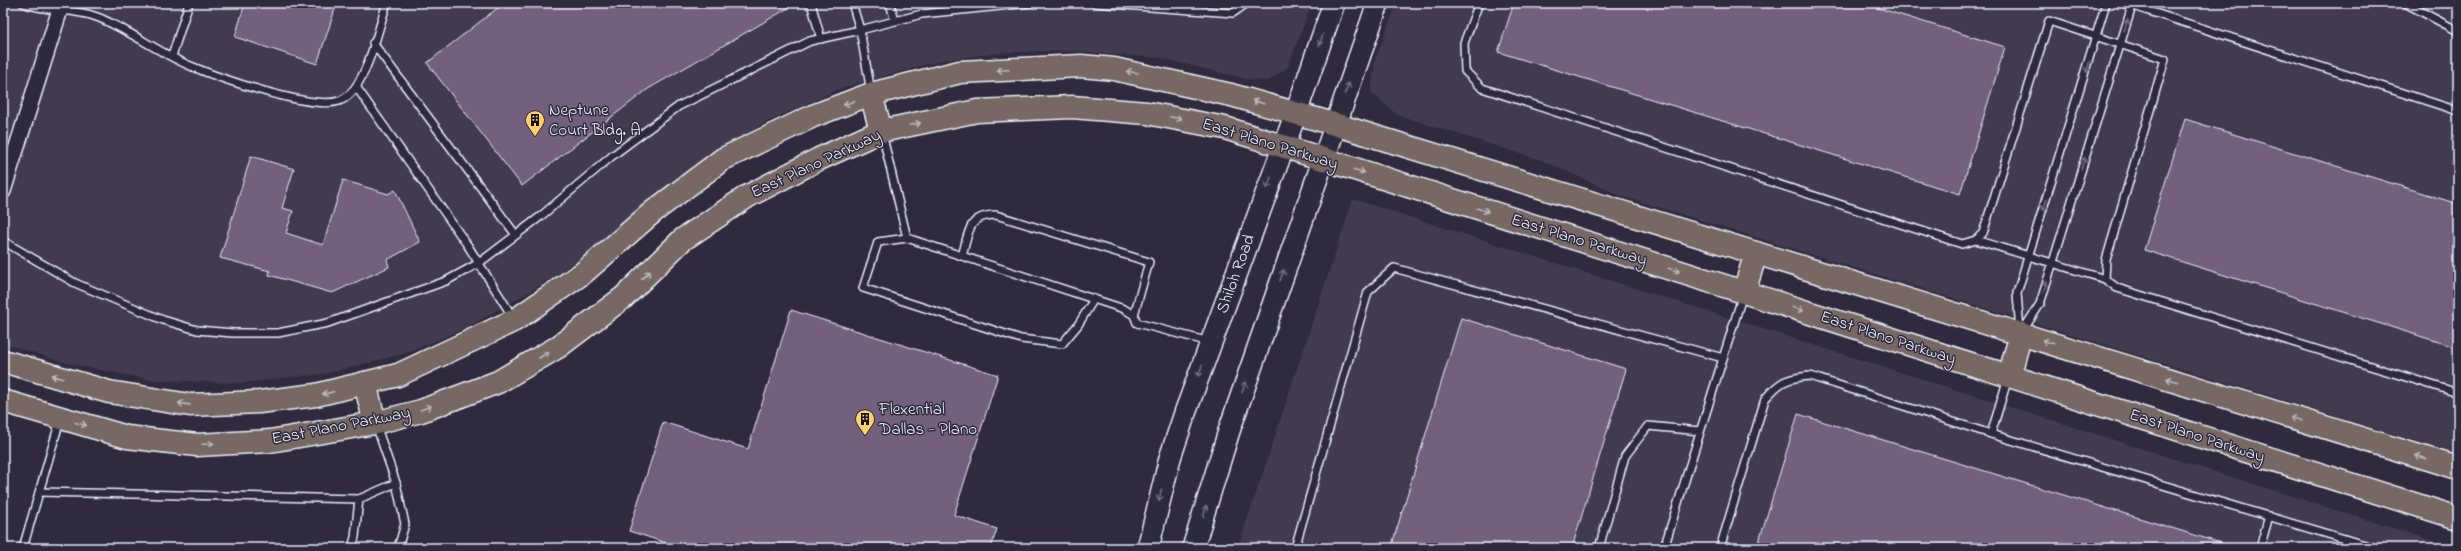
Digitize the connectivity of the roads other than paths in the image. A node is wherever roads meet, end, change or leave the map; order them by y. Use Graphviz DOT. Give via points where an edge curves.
graph roads {
  1 [pos="23,3"];
  2 [pos="189,3"];
  3 [pos="387,3"];
  4 [pos="811,3"];
  5 [pos="852,3"];
  6 [pos="890,3"];
  7 [pos="1030,3"];
  8 [pos="1095,3"];
  9 [pos="1247,3"];
  10 [pos="1334,3"];
  11 [pos="1378,3"];
  12 [pos="1479,3"];
  13 [pos="2106,3"];
  14 [pos="2124,3"];
  15 [pos="2405,3"];
  16 [pos="2132,4"];
  17 [pos="61,6"];
  18 [pos="895,21"];
  19 [pos="860,30"];
  20 [pos="2458,31"];
  21 [pos="2097,37"];
  22 [pos="821,38"];
  23 [pos="373,43"];
  24 [pos="2120,44"];
  25 [pos="172,56"];
  26 [pos="357,88"];
  27 [pos="871,94"];
  28 [pos="2458,111"];
  29 [pos="1296,114"];
  30 [pos="1334,124"];
  31 [pos="881,131"];
  32 [pos="1282,147"];
  33 [pos="1322,160"];
  34 [pos="3,191"];
  35 [pos="516,235"];
  36 [pos="907,238"];
  37 [pos="1976,240"];
  38 [pos="3,241"];
  39 [pos="1756,253"];
  40 [pos="962,256"];
  41 [pos="2028,257"];
  42 [pos="479,263"];
  43 [pos="2052,265"];
  44 [pos="2105,279"];
  45 [pos="1744,292"];
  46 [pos="1094,299"];
  47 [pos="1134,315"];
  48 [pos="515,320"];
  49 [pos="2021,334"];
  50 [pos="1211,342"];
  51 [pos="1723,358"];
  52 [pos="3,361"];
  53 [pos="2009,376"];
  54 [pos="365,383"];
  55 [pos="2458,393"];
  56 [pos="3,401"];
  57 [pos="60,418"];
  58 [pos="376,423"];
  59 [pos="1700,430"];
  60 [pos="1991,434"];
  61 [pos="2458,468"];
  62 [pos="396,483"];
  63 [pos="39,492"];
  64 [pos="359,499"];
  65 [pos="2269,516"];
  66 [pos="2458,518"];
  67 [pos="24,548"];
  68 [pos="352,548"];
  69 [pos="398,548"];
  70 [pos="1148,548"];
  71 [pos="1193,548"];
  72 [pos="1295,548"];
  73 [pos="1599,548"];
  74 [pos="1664,548"];
  75 [pos="1720,548"];
  76 [pos="2260,548"];
  77 [pos="2375,548"];
  1 -- 17 [label="lane" via="33,7"];
  2 -- 25 [label="lane"];
  3 -- 23 [label="lane"];
  4 -- 22 [label="lane"];
  5 -- 19 [label="lane"];
  6 -- 18 [label="lane"];
  7 -- 18 [label="lane" via="922,14"];
  8 -- 9 [label="lane" via="1233,13"];
  10 -- 29 [label="main road, Shiloh Road, one-way"];
  30 -- 11 [label="main road, one-way"];
  12 -- 37 [label="lane" via="1464,43 1465,71 1482,88 1962,244"];
  13 -- 21 [label="lane"];
  14 -- 16 [label="lane"];
  15 -- 20 [label="lane"];
  24 -- 16 [label="lane, one-way"];
  16 -- 28 [label="lane"];
  17 -- 25 [label="lane" via="96,17"];
  17 -- 34 [label="street"];
  18 -- 19 [label="lane"];
  19 -- 22 [label="lane"];
  19 -- 27 [label="lane"];
  21 -- 24 [label="lane"];
  21 -- 37 [label="lane" via="2049,21 1992,209 1983,232"];
  21 -- 41 [label="lane, one-way"];
  22 -- 35 [label="lane" via="679,106 612,156"];
  23 -- 26 [label="lane"];
  23 -- 35 [label="lane"];
  43 -- 24 [label="lane, one-way"];
  24 -- 44 [label="lane" via="2165,59 2106,260"];
  25 -- 26 [label="lane" via="193,67 281,95 322,103 340,101"];
  26 -- 42 [label="lane"];
  29 -- 27 [label="main road, East Plano Parkway, one-way" via="1147,74 1081,66 960,72"];
  27 -- 31 [label="main road"];
  27 -- 48 [label="main road, East Plano Parkway, one-way" via="813,116 723,159 654,211 583,273"];
  29 -- 30 [label="main road, East Plano Parkway"];
  29 -- 32 [label="main road, Shiloh Road"];
  30 -- 33 [label="main road"];
  30 -- 39 [label="main road, East Plano Parkway"];
  31 -- 32 [label="main road, East Plano Parkway, one-way" via="977,111 1072,107 1147,113 1217,126"];
  31 -- 36 [label="lane"];
  58 -- 31 [label="main road, East Plano Parkway, one-way" via="420,411 498,382 531,363 558,347 624,297 682,240 748,196 819,158"];
  32 -- 33 [label="main road, East Plano Parkway"];
  32 -- 50 [label="main road, Shiloh Road, one-way"];
  33 -- 45 [label="main road, East Plano Parkway, one-way"];
  71 -- 33 [label="main road, one-way" via="1229,431"];
  35 -- 42 [label="lane"];
  36 -- 40 [label="lane"];
  36 -- 46 [label="lane" via="878,242 863,288 1021,339 1062,344 1078,325"];
  37 -- 41 [label="lane"];
  38 -- 42 [label="lane" via="75,283 164,320 197,330 233,334 278,333 328,323 446,281"];
  39 -- 45 [label="main road"];
  39 -- 49 [label="main road, East Plano Parkway"];
  40 -- 46 [label="lane"];
  40 -- 47 [label="lane" via="972,222 982,215 996,215 1150,262"];
  41 -- 43 [label="lane"];
  41 -- 49 [label="lane" via="2017,293"];
  42 -- 48 [label="lane"];
  43 -- 44 [label="lane"];
  49 -- 43 [label="lane, one-way" via="2040,304"];
  44 -- 55 [label="lane" via="2118,288"];
  45 -- 51 [label="lane"];
  45 -- 53 [label="main road, East Plano Parkway, one-way"];
  46 -- 47 [label="lane"];
  47 -- 50 [label="lane" via="1137,323"];
  48 -- 54 [label="main road, East Plano Parkway" via="398,376"];
  49 -- 53 [label="main road"];
  61 -- 49 [label="main road, East Plano Parkway, one-way"];
  50 -- 70 [label="main road, Shiloh Road, one-way" via="1170,458"];
  51 -- 59 [label="lane"];
  51 -- 72 [label="lane" via="1394,268 1368,292"];
  54 -- 52 [label="main road, East Plano Parkway, one-way" via="316,395 260,402 190,405 109,392"];
  53 -- 60 [label="lane"];
  53 -- 66 [label="main road, East Plano Parkway"];
  54 -- 58 [label="main road"];
  56 -- 57 [label="main road, East Plano Parkway"];
  57 -- 58 [label="main road, East Plano Parkway, one-way" via="127,437 197,445 270,441"];
  57 -- 63 [label="lane"];
  58 -- 62 [label="lane"];
  59 -- 73 [label="lane" via="1648,426 1625,456"];
  59 -- 74 [label="lane"];
  60 -- 65 [label="lane"];
  60 -- 75 [label="lane" via="1810,376 1791,378 1776,386 1765,399"];
  62 -- 64 [label="lane"];
  62 -- 69 [label="lane" via="406,524"];
  63 -- 64 [label="lane"];
  63 -- 67 [label="lane"];
  64 -- 68 [label="lane"];
  65 -- 76 [label="lane"];
  65 -- 77 [label="lane"];
}
